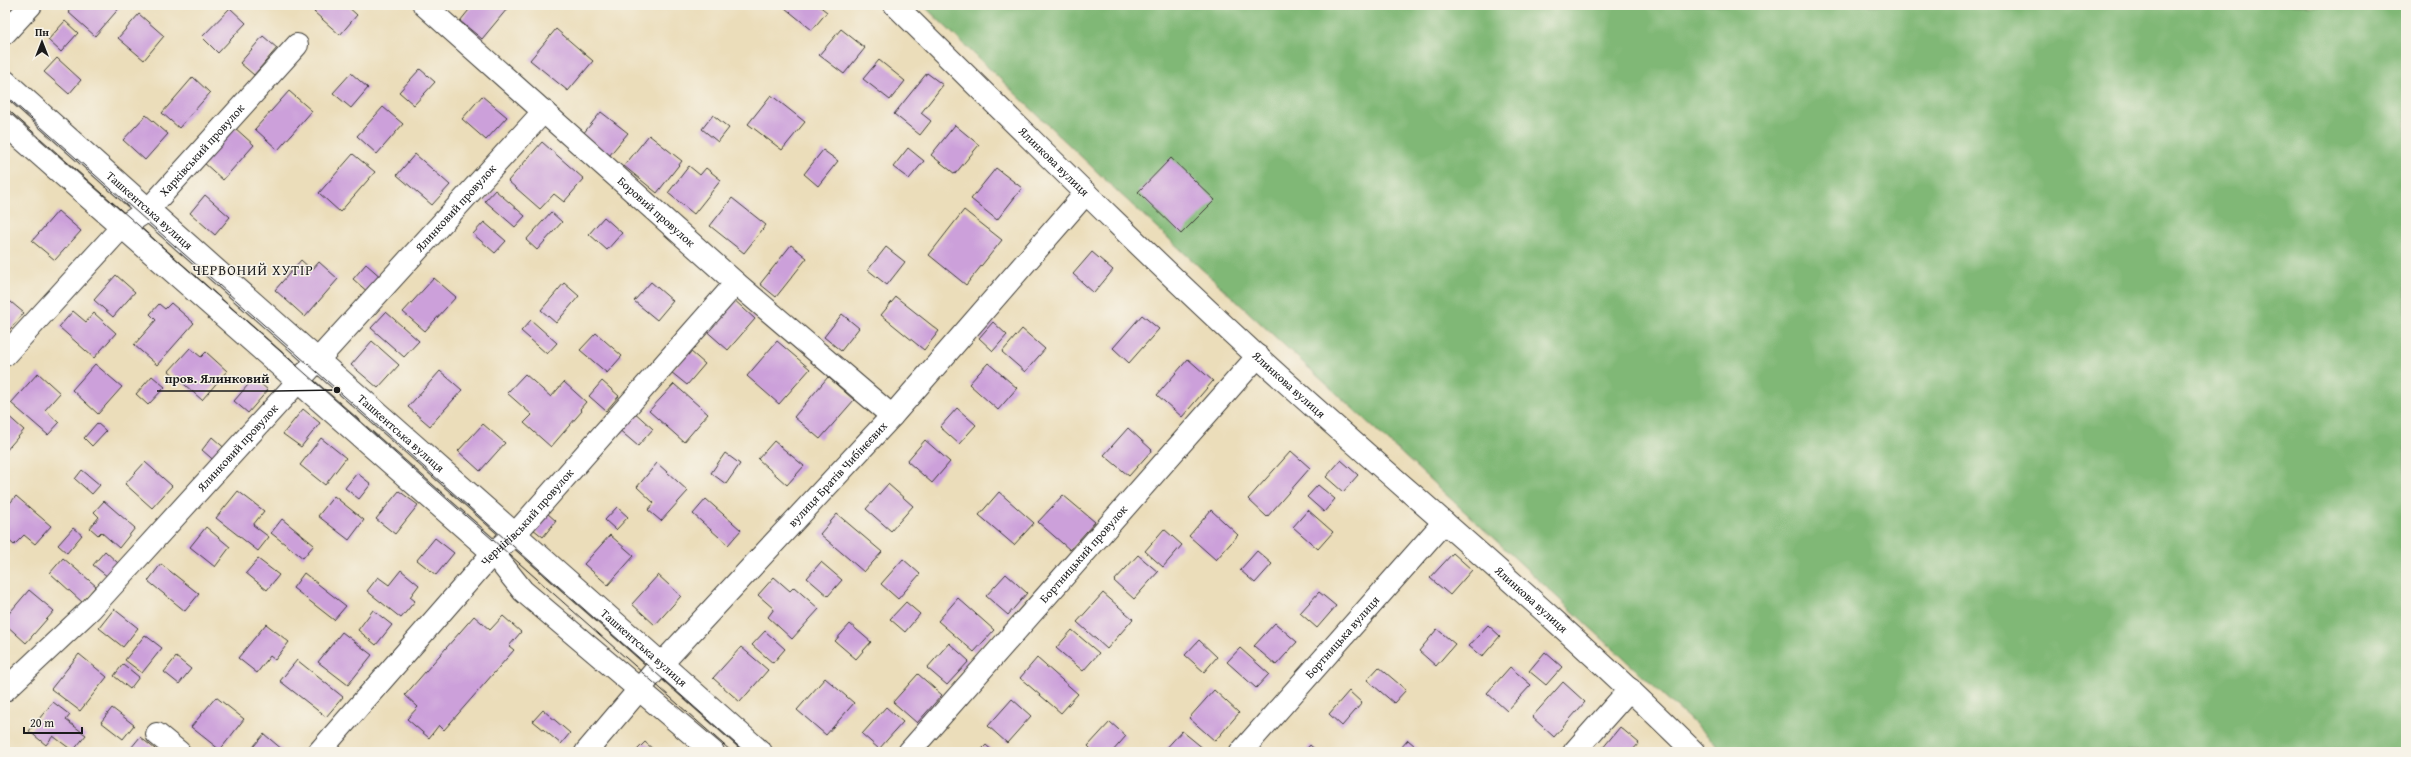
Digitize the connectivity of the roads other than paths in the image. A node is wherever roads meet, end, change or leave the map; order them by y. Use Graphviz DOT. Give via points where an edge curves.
graph roads {
  1 [pos="31,5"];
  2 [pos="424,5"];
  3 [pos="895,5"];
  4 [pos="5,33"];
  5 [pos="297,45"];
  6 [pos="5,81"];
  7 [pos="544,111"];
  8 [pos="5,124"];
  9 [pos="1086,193"];
  10 [pos="148,210"];
  11 [pos="121,228"];
  12 [pos="736,283"];
  13 [pos="5,355"];
  14 [pos="1258,356"];
  15 [pos="319,360"];
  16 [pos="297,383"];
  17 [pos="892,416"];
  18 [pos="1444,522"];
  19 [pos="516,533"];
  20 [pos="493,553"];
  21 [pos="662,664"];
  22 [pos="640,688"];
  23 [pos="1630,688"];
  24 [pos="5,690"];
  25 [pos="157,734"];
  26 [pos="179,752"];
  27 [pos="319,752"];
  28 [pos="586,752"];
  29 [pos="713,752"];
  30 [pos="761,752"];
  31 [pos="909,752"];
  32 [pos="1241,752"];
  33 [pos="1574,752"];
  34 [pos="1694,752"];
  1 -- 4 [label="street"];
  2 -- 7 [label="street, Боровий провулок"];
  3 -- 9 [label="street, Ялинкова вулиця"];
  5 -- 10 [label="street, Харківський провулок"];
  6 -- 10 [label="street, Ташкентська вулиця"];
  7 -- 12 [label="street, Боровий провулок"];
  7 -- 15 [label="street, Ялинковий провулок"];
  8 -- 11 [label="street"];
  9 -- 14 [label="street, Ялинкова вулиця"];
  9 -- 17 [label="street, вулиця Братів Чибінєєвих"];
  10 -- 11 [label="street, Харківський провулок"];
  10 -- 15 [label="street, Ташкентська вулиця"];
  11 -- 13 [label="street, Харківський провулок"];
  11 -- 16 [label="street"];
  12 -- 17 [label="street, Боровий провулок"];
  12 -- 19 [label="street, Чернігівський провулок"];
  14 -- 18 [label="street, Ялинкова вулиця"];
  14 -- 31 [label="street, Бортницький провулок"];
  15 -- 16 [label="street, Ялинковий провулок"];
  15 -- 19 [label="street, Ташкентська вулиця"];
  16 -- 20 [label="street"];
  16 -- 24 [label="street, Ялинковий провулок" via="91,609"];
  17 -- 21 [label="street, вулиця Братів Чибінєєвих"];
  18 -- 23 [label="street, Ялинкова вулиця"];
  18 -- 32 [label="street, Бортницька вулиця"];
  19 -- 20 [label="street, Чернігівський провулок"];
  19 -- 21 [label="street, Ташкентська вулиця"];
  20 -- 22 [label="street" via="523,591"];
  20 -- 27 [label="street, Чернігівський провулок"];
  21 -- 22 [label="street, вулиця Братів Чибінєєвих"];
  21 -- 30 [label="street, Ташкентська вулиця"];
  22 -- 28 [label="street, вулиця Братів Чибінєєвих"];
  22 -- 29 [label="street"];
  23 -- 33 [label="street"];
  23 -- 34 [label="street, Ялинкова вулиця"];
  25 -- 26 [label="street"];
}
